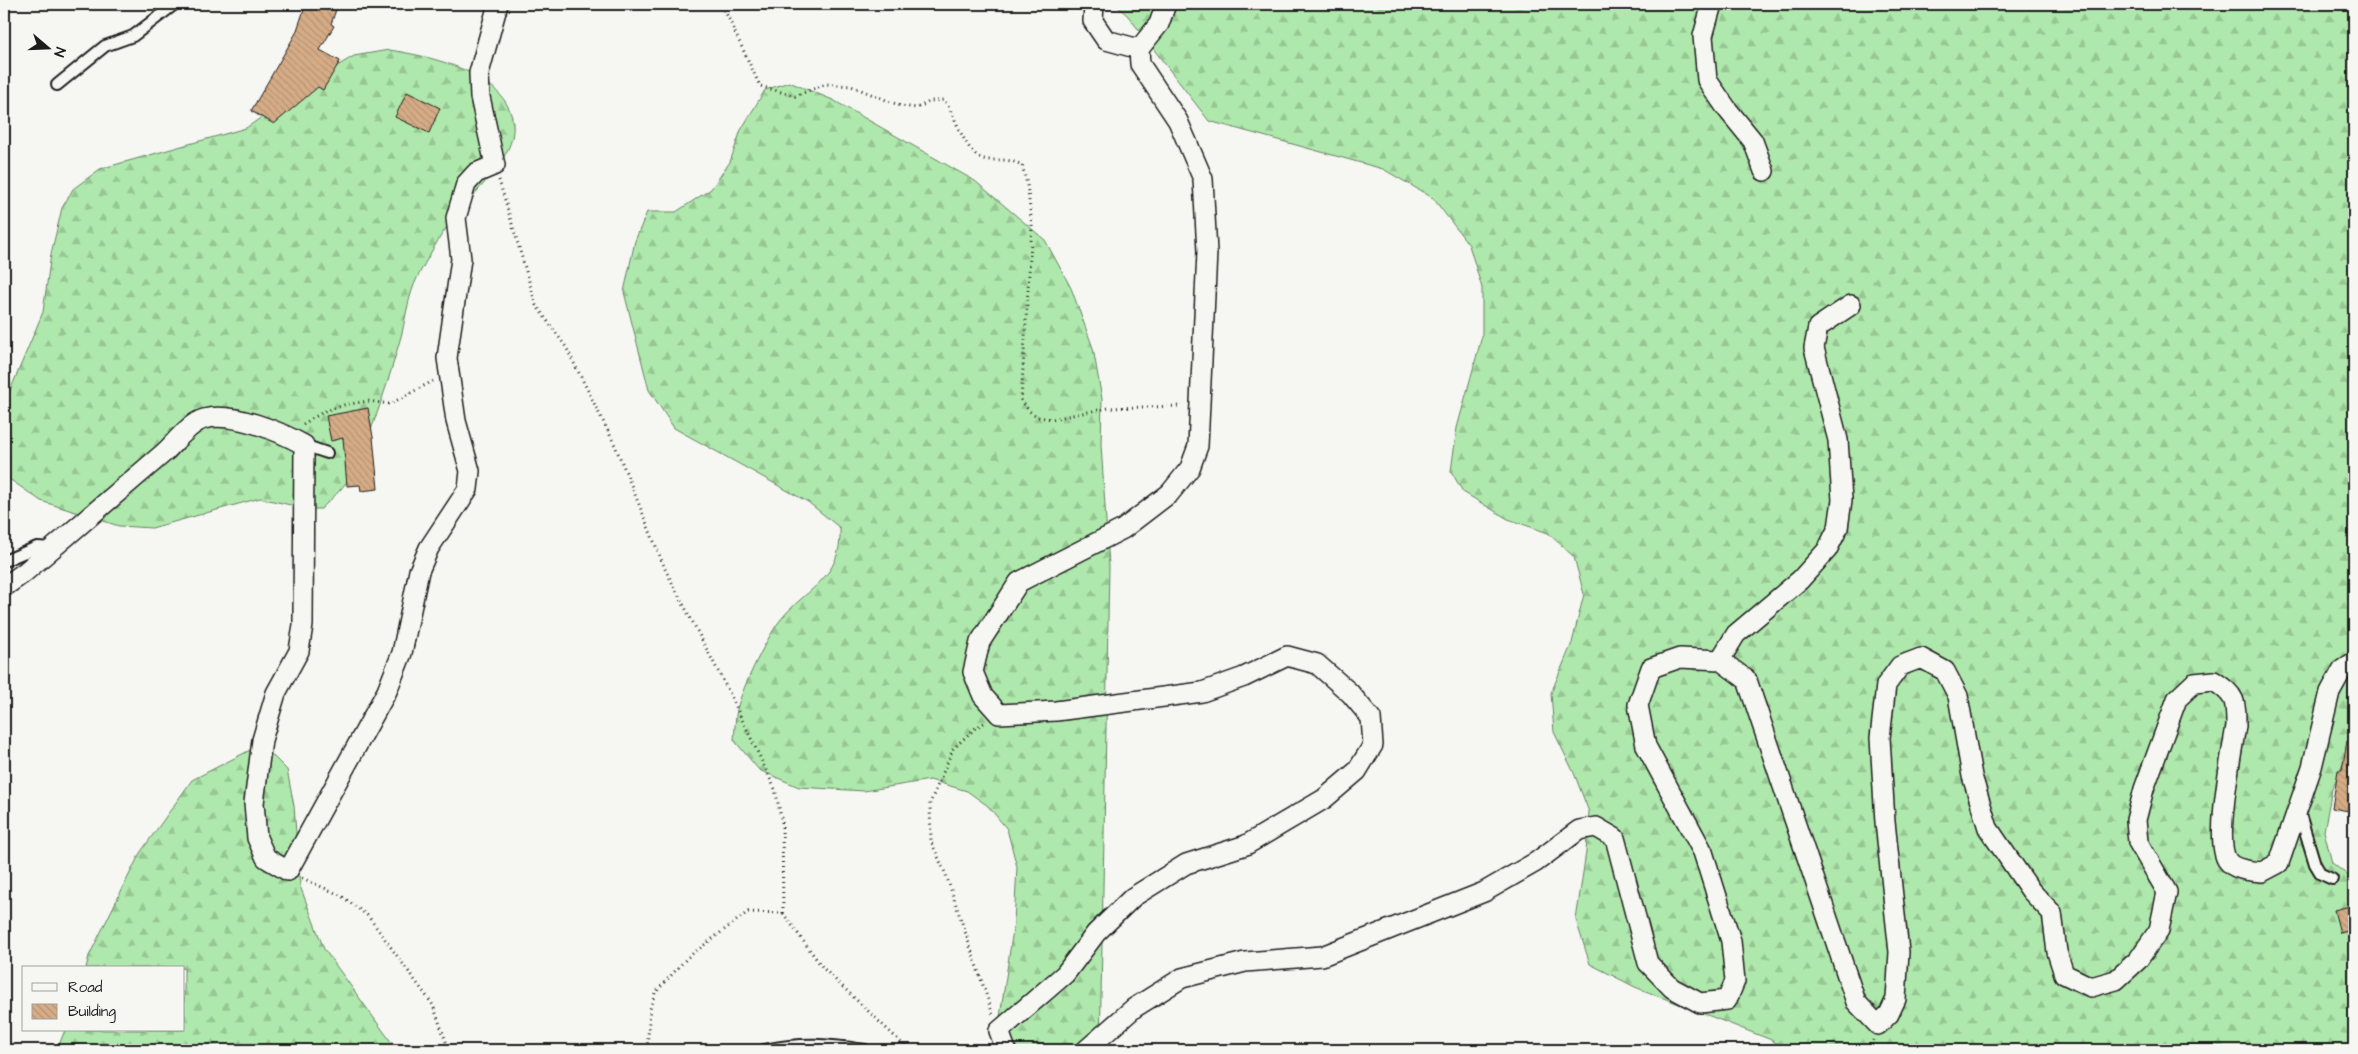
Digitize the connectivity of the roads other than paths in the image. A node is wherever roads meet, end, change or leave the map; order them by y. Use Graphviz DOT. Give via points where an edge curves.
graph roads {
  1 [pos="175,4"];
  2 [pos="498,4"];
  3 [pos="1094,4"];
  4 [pos="1166,4"];
  5 [pos="1712,4"];
  6 [pos="1139,48"];
  7 [pos="57,85"];
  8 [pos="1764,171"];
  9 [pos="1851,305"];
  10 [pos="304,445"];
  11 [pos="328,453"];
  12 [pos="53,548"];
  13 [pos="4,561"];
  14 [pos="4,587"];
  15 [pos="1720,660"];
  16 [pos="2354,662"];
  17 [pos="2298,808"];
  18 [pos="2332,879"];
  19 [pos="764,1050"];
  20 [pos="865,1050"];
  21 [pos="1006,1050"];
  22 [pos="1086,1050"];
  1 -- 7 [label="lane" via="132,36 105,46"];
  2 -- 10 [label="street" via="479,73 480,97 495,165 476,173 466,184 456,218 461,259 447,358 456,421 470,472 468,489 429,548 419,571 402,653 387,691 288,871 266,858 257,838 254,803 262,740 276,694 299,651 303,625"];
  3 -- 6 [label="street" via="1093,21 1106,40"];
  4 -- 6 [label="street" via="1159,24"];
  5 -- 8 [label="street" via="1703,36 1707,80 1753,140"];
  6 -- 21 [label="street" via="1140,64 1178,121 1203,179 1207,252 1198,446 1190,468 1170,493 1123,529 1019,582 980,642 973,672 983,696 1000,714 1056,711 1202,692 1244,677 1287,656 1317,664 1350,693 1371,718 1373,746 1357,772 1324,799 1246,845 1186,864 1133,896 1096,933 1065,974 999,1031"];
  9 -- 15 [label="street" via="1818,327 1814,348 1838,440 1842,500 1838,528 1827,550 1806,574 1736,634"];
  10 -- 11 [label="lane"];
  10 -- 12 [label="street" via="231,418 204,419 186,431"];
  12 -- 13 [label="lane" via="37,547"];
  12 -- 14 [label="street"];
  15 -- 17 [label="street" via="1748,680 1856,1002 1878,1025 1889,1014 1896,999 1899,952 1880,738 1886,685 1900,666 1921,658 1945,670 1958,696 1972,776 1988,828 2030,890 2052,913 2057,952 2064,974 2091,987 2116,980 2138,960 2159,930 2167,892 2138,842 2136,820 2177,699 2194,683 2214,681 2230,692 2236,707 2221,839 2227,860 2237,868 2262,872 2279,862"];
  15 -- 22 [label="street" via="1680,658 1651,668 1638,705 1646,746 1703,852 1730,941 1735,981 1727,1000 1700,1003 1672,988 1648,963 1615,838 1596,827 1578,830 1536,862 1484,892 1322,956 1245,962 1182,978 1134,1008"];
  16 -- 17 [label="street" via="2342,670 2330,692 2312,767"];
  17 -- 18 [label="lane" via="2315,864 2321,874"];
  19 -- 20 [label="lane" via="795,1044 825,1044"];
}
